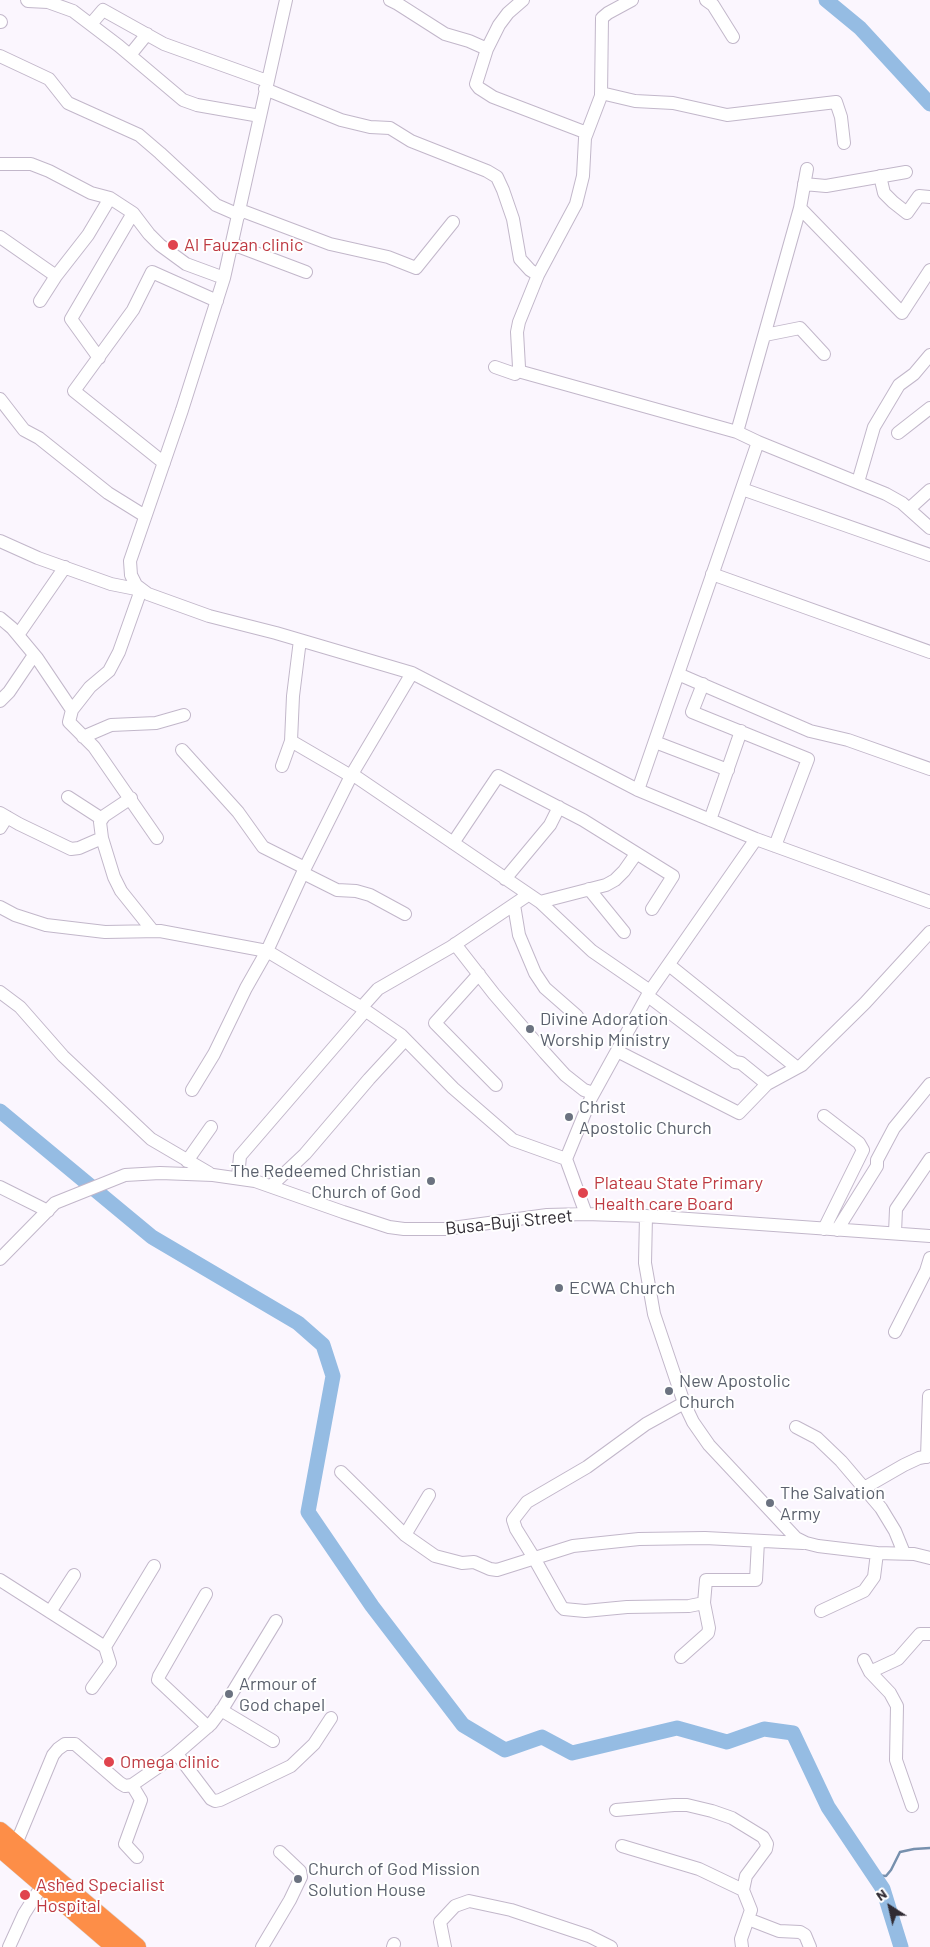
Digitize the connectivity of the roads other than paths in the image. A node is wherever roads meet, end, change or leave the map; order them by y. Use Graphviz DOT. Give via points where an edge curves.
graph roads {
  1 [pos="27,0"];
  2 [pos="286,0"];
  3 [pos="390,0"];
  4 [pos="523,0"];
  5 [pos="632,0"];
  6 [pos="709,0"];
  7 [pos="91,24"];
  8 [pos="147,34"];
  9 [pos="734,37"];
  10 [pos="487,49"];
  11 [pos="130,55"];
  12 [pos="0,56"];
  13 [pos="266,85"];
  14 [pos="601,93"];
  15 [pos="260,116"];
  16 [pos="587,133"];
  17 [pos="844,143"];
  18 [pos="0,164"];
  19 [pos="807,169"];
  20 [pos="906,172"];
  21 [pos="880,176"];
  22 [pos="804,184"];
  23 [pos="930,197"];
  24 [pos="110,198"];
  25 [pos="800,208"];
  26 [pos="239,212"];
  27 [pos="133,213"];
  28 [pos="453,222"];
  29 [pos="0,237"];
  30 [pos="232,244"];
  31 [pos="930,270"];
  32 [pos="306,272"];
  33 [pos="538,275"];
  34 [pos="56,276"];
  35 [pos="224,278"];
  36 [pos="40,301"];
  37 [pos="218,301"];
  38 [pos="765,335"];
  39 [pos="824,354"];
  40 [pos="930,355"];
  41 [pos="100,358"];
  42 [pos="495,367"];
  43 [pos="518,371"];
  44 [pos="0,399"];
  45 [pos="930,408"];
  46 [pos="737,432"];
  47 [pos="898,433"];
  48 [pos="758,442"];
  49 [pos="164,463"];
  50 [pos="858,482"];
  51 [pos="742,489"];
  52 [pos="930,490"];
  53 [pos="909,509"];
  54 [pos="145,516"];
  55 [pos="930,528"];
  56 [pos="0,541"];
  57 [pos="930,555"];
  58 [pos="65,567"];
  59 [pos="712,574"];
  60 [pos="141,590"];
  61 [pos="0,618"];
  62 [pos="18,635"];
  63 [pos="300,640"];
  64 [pos="930,652"];
  65 [pos="34,655"];
  66 [pos="412,673"];
  67 [pos="678,674"];
  68 [pos="703,684"];
  69 [pos="0,701"];
  70 [pos="72,710"];
  71 [pos="184,715"];
  72 [pos="741,731"];
  73 [pos="83,737"];
  74 [pos="291,741"];
  75 [pos="655,742"];
  76 [pos="182,750"];
  77 [pos="282,766"];
  78 [pos="930,769"];
  79 [pos="728,770"];
  80 [pos="352,775"];
  81 [pos="638,790"];
  82 [pos="68,797"];
  83 [pos="131,798"];
  84 [pos="559,807"];
  85 [pos="4,815"];
  86 [pos="102,820"];
  87 [pos="710,820"];
  88 [pos="0,828"];
  89 [pos="102,838"];
  90 [pos="157,838"];
  91 [pos="756,839"];
  92 [pos="453,844"];
  93 [pos="775,846"];
  94 [pos="636,854"];
  95 [pos="304,871"];
  96 [pos="505,879"];
  97 [pos="589,889"];
  98 [pos="528,895"];
  99 [pos="540,902"];
  100 [pos="930,902"];
  101 [pos="514,905"];
  102 [pos="0,907"];
  103 [pos="652,909"];
  104 [pos="405,914"];
  105 [pos="153,932"];
  106 [pos="624,932"];
  107 [pos="930,932"];
  108 [pos="455,944"];
  109 [pos="268,951"];
  110 [pos="668,965"];
  111 [pos="478,974"];
  112 [pos="0,992"];
  113 [pos="649,994"];
  114 [pos="363,1009"];
  115 [pos="577,1016"];
  116 [pos="405,1040"];
  117 [pos="617,1051"];
  118 [pos="796,1067"];
  119 [pos="767,1084"];
  120 [pos="930,1084"];
  121 [pos="496,1085"];
  122 [pos="192,1090"];
  123 [pos="593,1093"];
  124 [pos="824,1116"];
  125 [pos="211,1127"];
  126 [pos="566,1159"];
  127 [pos="930,1159"];
  128 [pos="187,1161"];
  129 [pos="213,1175"];
  130 [pos="238,1178"];
  131 [pos="271,1186"];
  132 [pos="0,1187"];
  133 [pos="48,1211"];
  134 [pos="586,1214"];
  135 [pos="646,1216"];
  136 [pos="824,1229"];
  137 [pos="837,1230"];
  138 [pos="895,1234"];
  139 [pos="930,1236"];
  140 [pos="930,1258"];
  141 [pos="0,1259"];
  142 [pos="895,1332"];
  143 [pos="929,1396"];
  144 [pos="684,1403"];
  145 [pos="796,1427"];
  146 [pos="928,1456"];
  147 [pos="341,1472"];
  148 [pos="864,1488"];
  149 [pos="429,1495"];
  150 [pos="405,1535"];
  151 [pos="758,1541"];
  152 [pos="806,1543"];
  153 [pos="877,1553"];
  154 [pos="904,1553"];
  155 [pos="534,1558"];
  156 [pos="930,1558"];
  157 [pos="154,1566"];
  158 [pos="74,1575"];
  159 [pos="0,1580"];
  160 [pos="206,1594"];
  161 [pos="704,1603"];
  162 [pos="50,1612"];
  163 [pos="821,1612"];
  164 [pos="276,1621"];
  165 [pos="930,1634"];
  166 [pos="105,1647"];
  167 [pos="681,1657"];
  168 [pos="92,1688"];
  169 [pos="222,1710"];
  170 [pos="331,1718"];
  171 [pos="208,1727"];
  172 [pos="273,1741"];
  173 [pos="177,1754"];
  174 [pos="132,1785"];
  175 [pos="912,1806"];
  176 [pos="616,1810"];
  177 [pos="0,1831"];
  178 [pos="8,1846"];
  179 [pos="622,1846"];
  180 [pos="280,1852"];
  181 [pos="137,1857"];
  182 [pos="43,1884"];
  183 [pos="742,1890"];
  184 [pos="748,1919"];
  185 [pos="9,1947"];
  186 [pos="115,1947"];
  187 [pos="137,1947"];
  188 [pos="262,1947"];
  189 [pos="445,1947"];
  190 [pos="612,1947"];
  191 [pos="742,1947"];
  192 [pos="810,1947"];
  1 -- 7 [label="street" via="48,2 73,11"];
  2 -- 13 [label="street"];
  3 -- 10 [label="street" via="445,34"];
  4 -- 10 [label="street" via="508,13"];
  5 -- 14 [label="street" via="602,18"];
  6 -- 9 [label="street"];
  7 -- 8 [label="street" via="103,10"];
  7 -- 11 [label="street"];
  8 -- 11 [label="street"];
  8 -- 13 [label="street"];
  10 -- 16 [label="street" via="476,84 479,88 493,97"];
  11 -- 15 [label="street" via="183,100"];
  12 -- 26 [label="street" via="49,79 68,103 138,135 216,205"];
  13 -- 15 [label="street"];
  13 -- 33 [label="street" via="341,120 390,128 412,141 488,170 497,177 503,190 513,219 520,259"];
  14 -- 16 [label="street"];
  14 -- 17 [label="street" via="727,115 836,102"];
  15 -- 26 [label="street"];
  16 -- 33 [label="street" via="583,176 576,204"];
  18 -- 24 [label="street" via="31,164 91,193"];
  19 -- 22 [label="street"];
  20 -- 21 [label="street"];
  21 -- 22 [label="street" via="826,186"];
  21 -- 23 [label="street" via="884,193 907,213 919,196"];
  22 -- 25 [label="street"];
  24 -- 27 [label="street"];
  24 -- 34 [label="street" via="88,235"];
  25 -- 31 [label="street" via="902,313"];
  25 -- 38 [label="street"];
  26 -- 28 [label="street" via="330,244 388,256 416,268"];
  26 -- 30 [label="street"];
  27 -- 35 [label="street" via="148,234 186,264"];
  27 -- 41 [label="street" via="71,319"];
  29 -- 34 [label="street"];
  30 -- 32 [label="street"];
  30 -- 35 [label="street"];
  33 -- 43 [label="street" via="519,322"];
  34 -- 36 [label="street"];
  35 -- 37 [label="street"];
  37 -- 41 [label="street" via="152,272 133,310"];
  37 -- 49 [label="street"];
  38 -- 39 [label="street" via="800,328"];
  38 -- 46 [label="street"];
  40 -- 50 [label="street" via="914,374 899,385 874,427"];
  41 -- 49 [label="street" via="74,391"];
  42 -- 43 [label="street" via="515,374"];
  43 -- 46 [label="street"];
  44 -- 54 [label="street" via="24,430 39,438 108,493"];
  45 -- 47 [label="street"];
  46 -- 48 [label="street"];
  48 -- 50 [label="street"];
  48 -- 51 [label="street"];
  49 -- 54 [label="street"];
  50 -- 53 [label="street"];
  51 -- 57 [label="street"];
  51 -- 59 [label="street"];
  52 -- 53 [label="street"];
  53 -- 55 [label="street"];
  54 -- 60 [label="street" via="130,561 131,575"];
  56 -- 58 [label="street"];
  58 -- 60 [label="street" via="111,584"];
  58 -- 62 [label="street"];
  59 -- 64 [label="street"];
  59 -- 67 [label="street"];
  60 -- 63 [label="street" via="209,616"];
  60 -- 70 [label="street" via="109,671 90,687"];
  61 -- 62 [label="street"];
  62 -- 65 [label="street"];
  63 -- 66 [label="street"];
  63 -- 74 [label="street"];
  65 -- 69 [label="street"];
  65 -- 70 [label="street"];
  66 -- 80 [label="street"];
  66 -- 81 [label="street"];
  67 -- 68 [label="street"];
  67 -- 75 [label="street"];
  68 -- 72 [label="street" via="692,712"];
  68 -- 78 [label="street" via="810,731 848,740"];
  70 -- 73 [label="street" via="69,722"];
  71 -- 73 [label="street" via="156,723 111,725"];
  72 -- 79 [label="street"];
  72 -- 93 [label="street" via="808,759"];
  73 -- 83 [label="street"];
  74 -- 77 [label="street"];
  74 -- 80 [label="street"];
  75 -- 79 [label="street"];
  75 -- 81 [label="street"];
  76 -- 95 [label="street" via="238,812 263,847"];
  79 -- 87 [label="street"];
  80 -- 92 [label="street"];
  80 -- 95 [label="street"];
  81 -- 87 [label="street"];
  82 -- 86 [label="street"];
  83 -- 86 [label="street"];
  83 -- 90 [label="street"];
  84 -- 92 [label="street" via="498,776"];
  84 -- 94 [label="street"];
  84 -- 96 [label="street" via="550,825"];
  85 -- 88 [label="street"];
  85 -- 89 [label="street" via="71,849"];
  86 -- 89 [label="street"];
  87 -- 91 [label="street"];
  89 -- 105 [label="street" via="121,891"];
  91 -- 93 [label="street"];
  91 -- 110 [label="street"];
  92 -- 96 [label="street"];
  93 -- 100 [label="street"];
  94 -- 97 [label="street" via="615,880"];
  94 -- 103 [label="street" via="673,876"];
  95 -- 104 [label="street" via="337,890 370,895"];
  95 -- 109 [label="street"];
  96 -- 98 [label="street"];
  97 -- 99 [label="street"];
  97 -- 106 [label="street"];
  98 -- 99 [label="street"];
  98 -- 101 [label="street"];
  99 -- 113 [label="street" via="592,951"];
  101 -- 108 [label="street"];
  101 -- 115 [label="street" via="519,935 535,973 545,988"];
  102 -- 105 [label="street" via="46,925 105,932"];
  105 -- 109 [label="street"];
  107 -- 118 [label="street" via="866,1002 802,1065"];
  108 -- 111 [label="street"];
  108 -- 114 [label="street" via="378,989"];
  109 -- 114 [label="street"];
  109 -- 122 [label="street"];
  110 -- 113 [label="street"];
  110 -- 118 [label="street"];
  111 -- 121 [label="street" via="435,1023"];
  111 -- 123 [label="street" via="565,1074 584,1090"];
  112 -- 128 [label="street" via="20,1007 63,1056 151,1139"];
  113 -- 117 [label="street"];
  113 -- 119 [label="street"];
  114 -- 116 [label="street"];
  114 -- 130 [label="street" via="240,1156"];
  116 -- 126 [label="street" via="452,1088 513,1140"];
  116 -- 131 [label="street" via="305,1154"];
  117 -- 119 [label="street" via="739,1113"];
  117 -- 123 [label="street"];
  118 -- 119 [label="street"];
  120 -- 137 [label="street" via="894,1128 877,1166"];
  123 -- 126 [label="street"];
  124 -- 136 [label="street" via="859,1142 863,1150"];
  125 -- 128 [label="street"];
  126 -- 134 [label="street"];
  127 -- 138 [label="street" via="896,1210"];
  128 -- 129 [label="street"];
  129 -- 130 [label="street, Busa-Buji Street"];
  129 -- 133 [label="street, Busa-Buji Street" via="126,1175 65,1199"];
  130 -- 131 [label="street, Busa-Buji Street"];
  131 -- 134 [label="street, Busa-Buji Street" via="389,1227 404,1229 445,1229 547,1215"];
  132 -- 133 [label="street"];
  133 -- 141 [label="street, Busa-Buji Street"];
  134 -- 135 [label="street, Busa-Buji Street"];
  135 -- 136 [label="street, Busa-Buji Street"];
  135 -- 144 [label="street" via="644,1249 652,1305"];
  136 -- 137 [label="street, Busa-Buji Street"];
  137 -- 138 [label="street, Busa-Buji Street"];
  138 -- 139 [label="street, Busa-Buji Street"];
  140 -- 142 [label="street"];
  143 -- 146 [label="street"];
  144 -- 152 [label="street" via="709,1445 791,1534"];
  144 -- 155 [label="street" via="646,1424 588,1467 524,1505 514,1520"];
  145 -- 148 [label="street" via="827,1446"];
  146 -- 148 [label="street" via="904,1465"];
  147 -- 150 [label="street"];
  148 -- 154 [label="street" via="889,1520"];
  149 -- 150 [label="street"];
  150 -- 155 [label="street" via="435,1556 462,1564 474,1562 490,1569 497,1570"];
  151 -- 152 [label="street"];
  151 -- 155 [label="street" via="639,1539 572,1546"];
  151 -- 161 [label="street" via="756,1580 706,1580"];
  152 -- 153 [label="street"];
  153 -- 154 [label="street"];
  153 -- 163 [label="street" via="874,1577 864,1591"];
  154 -- 156 [label="street"];
  155 -- 161 [label="street" via="564,1609 585,1611"];
  157 -- 166 [label="street"];
  158 -- 162 [label="street"];
  159 -- 162 [label="street"];
  160 -- 171 [label="street" via="158,1680"];
  161 -- 167 [label="street" via="708,1633"];
  162 -- 166 [label="street"];
  164 -- 169 [label="street"];
  165 -- 175 [label="street" via="920,1634 898,1659 867,1666 897,1706 896,1760"];
  166 -- 168 [label="street" via="110,1664"];
  169 -- 171 [label="street"];
  169 -- 172 [label="street"];
  170 -- 173 [label="street" via="314,1744 291,1766 220,1800 211,1799"];
  171 -- 173 [label="street"];
  173 -- 174 [label="street"];
  174 -- 178 [label="street" via="120,1783 75,1744 66,1744 54,1755"];
  174 -- 181 [label="street" via="141,1800 126,1844"];
  176 -- 183 [label="street" via="674,1805 712,1810 763,1836 766,1849 746,1876"];
  177 -- 178 [label="highway"];
  178 -- 182 [label="highway"];
  178 -- 187 [label="highway"];
  179 -- 183 [label="street" via="699,1869"];
  180 -- 188 [label="street" via="300,1871 301,1877"];
  182 -- 185 [label="street"];
  182 -- 186 [label="highway"];
  183 -- 184 [label="street" via="751,1910"];
  184 -- 191 [label="street" via="741,1939"];
  184 -- 192 [label="street" via="780,1931 800,1932"];
  189 -- 190 [label="street" via="440,1922 455,1906 469,1901 510,1910"];
}
